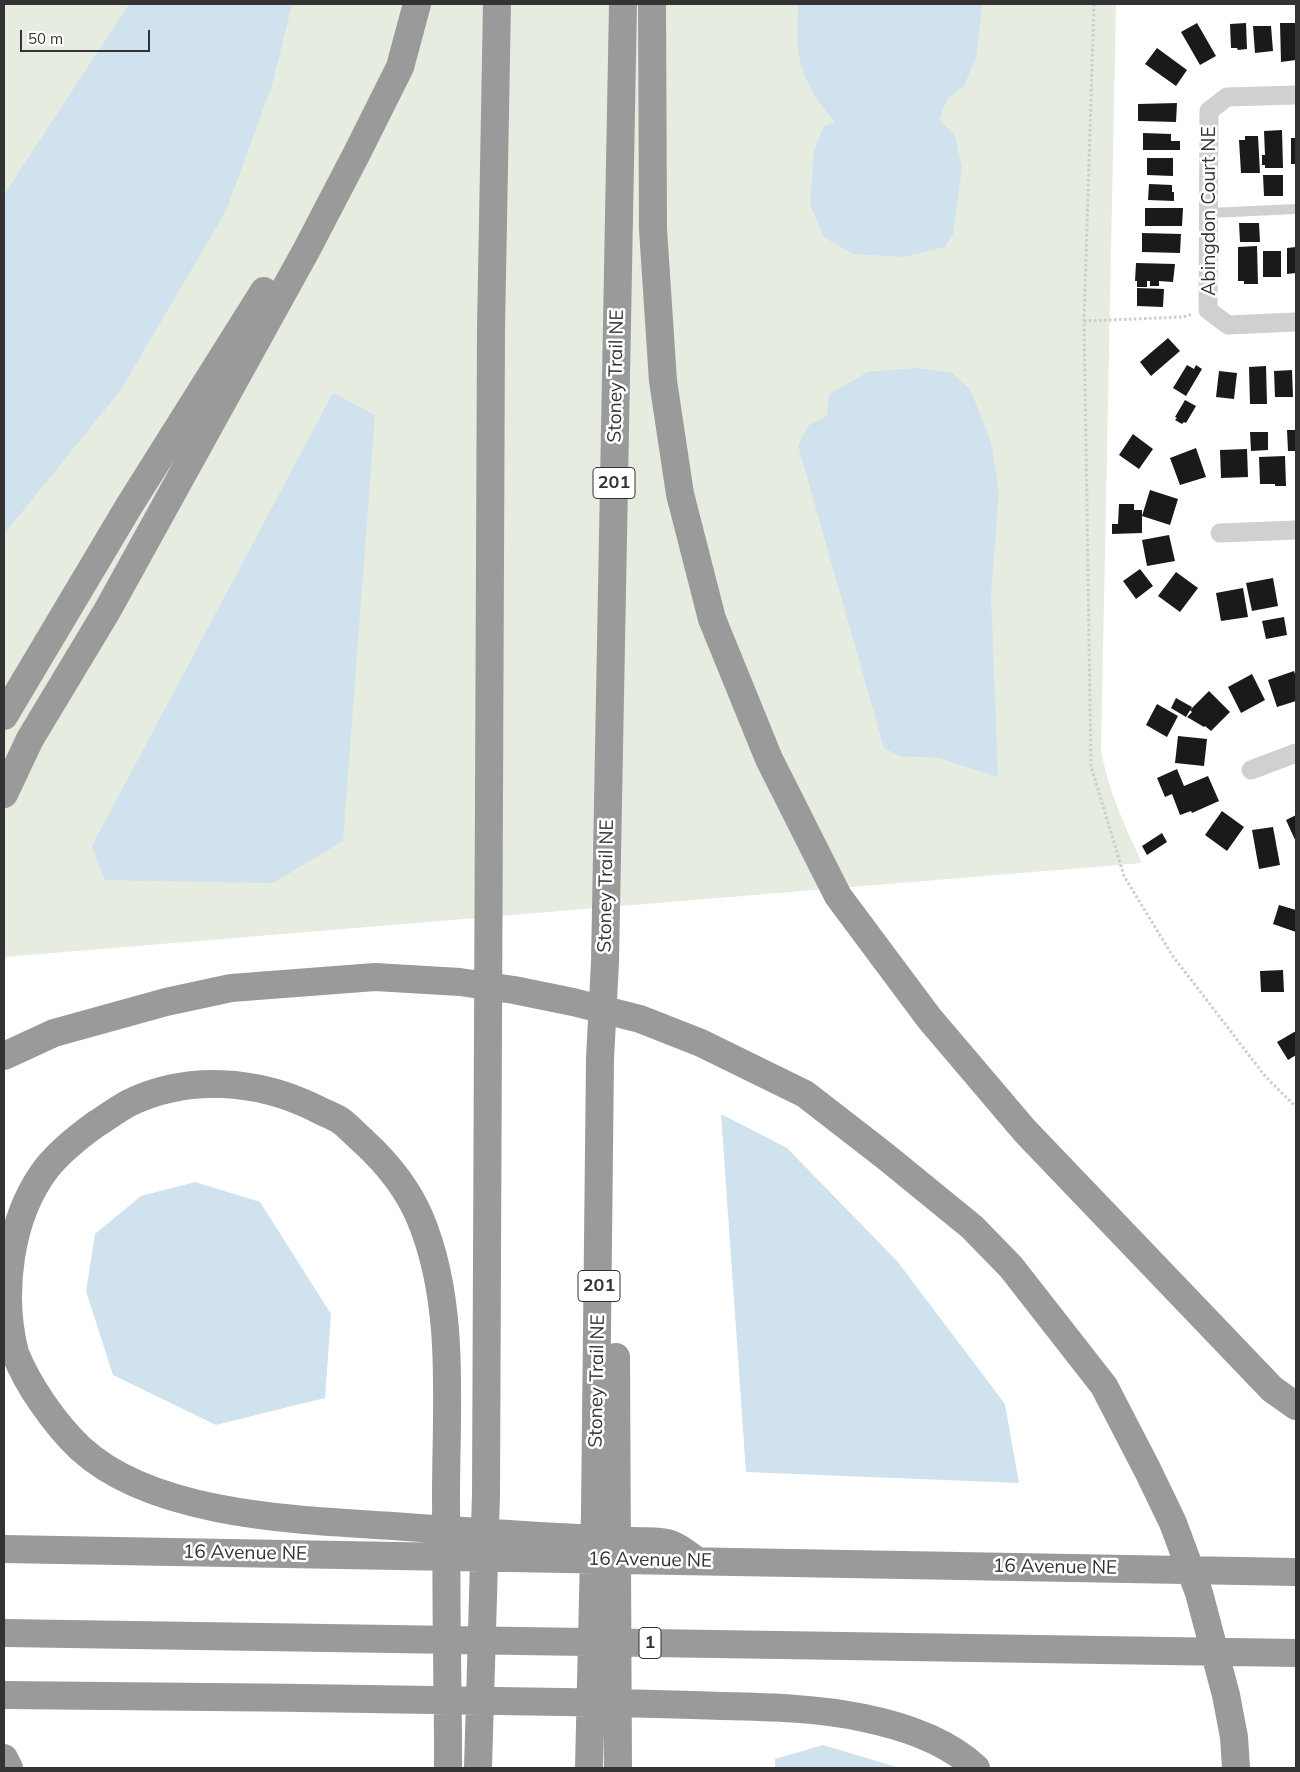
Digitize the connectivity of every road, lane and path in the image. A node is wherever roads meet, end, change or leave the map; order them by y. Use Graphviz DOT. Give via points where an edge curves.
graph roads {
  1 [pos="417,4"];
  2 [pos="497,4"];
  3 [pos="622,4"];
  4 [pos="652,4"];
  5 [pos="1094,4"];
  6 [pos="1296,95"];
  7 [pos="1296,209"];
  8 [pos="1210,213"];
  9 [pos="306,249"];
  10 [pos="1208,310"];
  11 [pos="1084,322"];
  12 [pos="1296,322"];
  13 [pos="1296,530"];
  14 [pos="1220,533"];
  15 [pos="4,716"];
  16 [pos="1296,753"];
  17 [pos="1251,770"];
  18 [pos="4,794"];
  19 [pos="4,1056"];
  20 [pos="1296,1107"];
  21 [pos="1296,1406"];
  22 [pos="607,1513"];
  23 [pos="4,1549"];
  24 [pos="697,1561"];
  25 [pos="1296,1572"];
  26 [pos="4,1633"];
  27 [pos="1296,1653"];
  28 [pos="4,1694"];
  29 [pos="4,1758"];
  30 [pos="617,1760"];
  31 [pos="589,1764"];
  32 [pos="9,1768"];
  33 [pos="448,1768"];
  34 [pos="478,1768"];
  35 [pos="976,1768"];
  36 [pos="1236,1768"];
  1 -- 9 [label="highway" via="400,67"];
  2 -- 34 [label="highway" via="491,329 486,1494"];
  3 -- 22 [label="highway, Stoney Trail NE / 201" via="604,1002 608,1066"];
  4 -- 21 [label="highway" via="653,229 663,381 679,485 712,619 769,759 838,896 929,1018 1032,1138 1272,1389"];
  5 -- 11 [label="path"];
  6 -- 8 [label="street, Abingdon Court NE" via="1227,97 1209,111"];
  7 -- 8 [label="lane"];
  8 -- 10 [label="street, Abingdon Court NE"];
  9 -- 15 [label="highway" via="278,267 129,506"];
  9 -- 18 [label="highway" via="107,611 30,738"];
  10 -- 11 [label="path" via="1183,316"];
  10 -- 12 [label="street, Abingdon Court NE" via="1228,324"];
  11 -- 20 [label="path" via="1091,766 1124,876 1172,955 1265,1076"];
  13 -- 14 [label="street"];
  16 -- 17 [label="street"];
  19 -- 36 [label="highway" via="54,1033 222,990 375,978 460,982 573,1002 640,1019 692,1040 804,1094 978,1234 1011,1267 1104,1386 1172,1523 1199,1594 1226,1695"];
  22 -- 30 [label="highway"];
  22 -- 31 [label="highway, Stoney Trail NE / 201"];
  23 -- 24 [label="highway, 16 Avenue NE"];
  24 -- 25 [label="highway, 16 Avenue NE"];
  24 -- 33 [label="highway" via="670,1543 291,1520 186,1500 112,1473 81,1448 48,1412 15,1352 8,1323 5,1290 15,1229 46,1169 77,1138 129,1103 155,1093 190,1085 219,1083 261,1089 291,1096 342,1122 384,1161 406,1190 432,1251 445,1328 447,1361 446,1493 448,1737"];
  26 -- 27 [label="highway, 1"];
  28 -- 35 [label="highway" via="512,1701 814,1710 906,1729 939,1743"];
  29 -- 32 [label="highway"];
}
